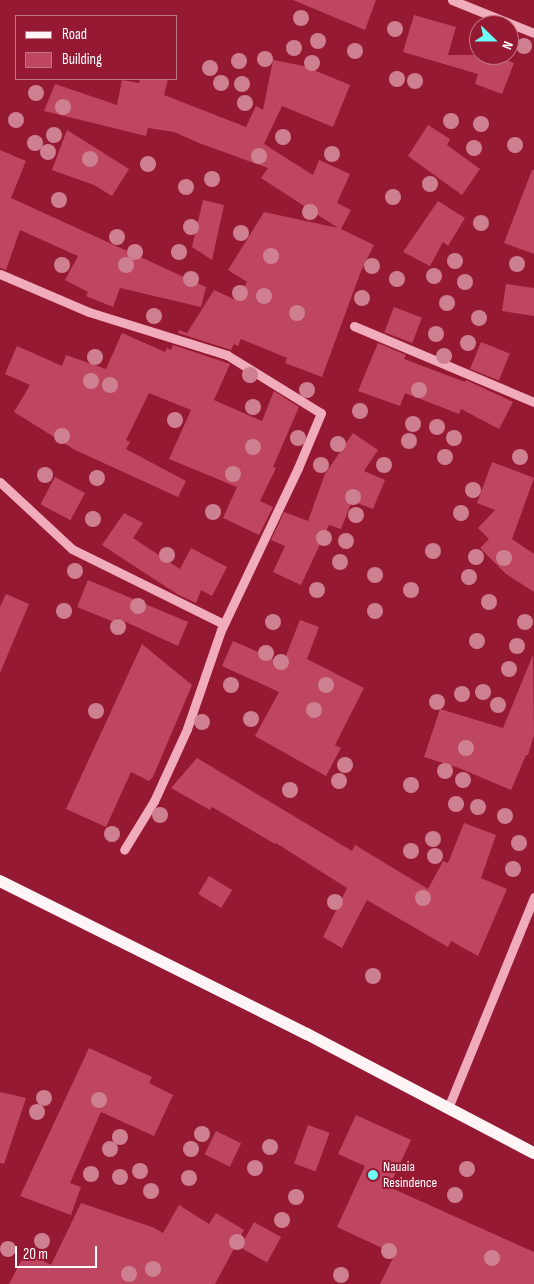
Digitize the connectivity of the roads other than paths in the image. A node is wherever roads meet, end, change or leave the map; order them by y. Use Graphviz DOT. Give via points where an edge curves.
graph roads {
  1 [pos="452,0"];
  2 [pos="534,32"];
  3 [pos="0,274"];
  4 [pos="354,326"];
  5 [pos="534,402"];
  6 [pos="0,482"];
  7 [pos="224,624"];
  8 [pos="124,850"];
  9 [pos="0,881"];
  10 [pos="534,897"];
  11 [pos="448,1108"];
  12 [pos="534,1153"];
  1 -- 2 [label="street"];
  3 -- 7 [label="street" via="89,312 227,355 320,413 298,468"];
  4 -- 5 [label="street"];
  6 -- 7 [label="street" via="72,550"];
  7 -- 8 [label="street" via="187,729 154,801"];
  9 -- 11 [label="main road"];
  10 -- 11 [label="street"];
  11 -- 12 [label="main road"];
}
